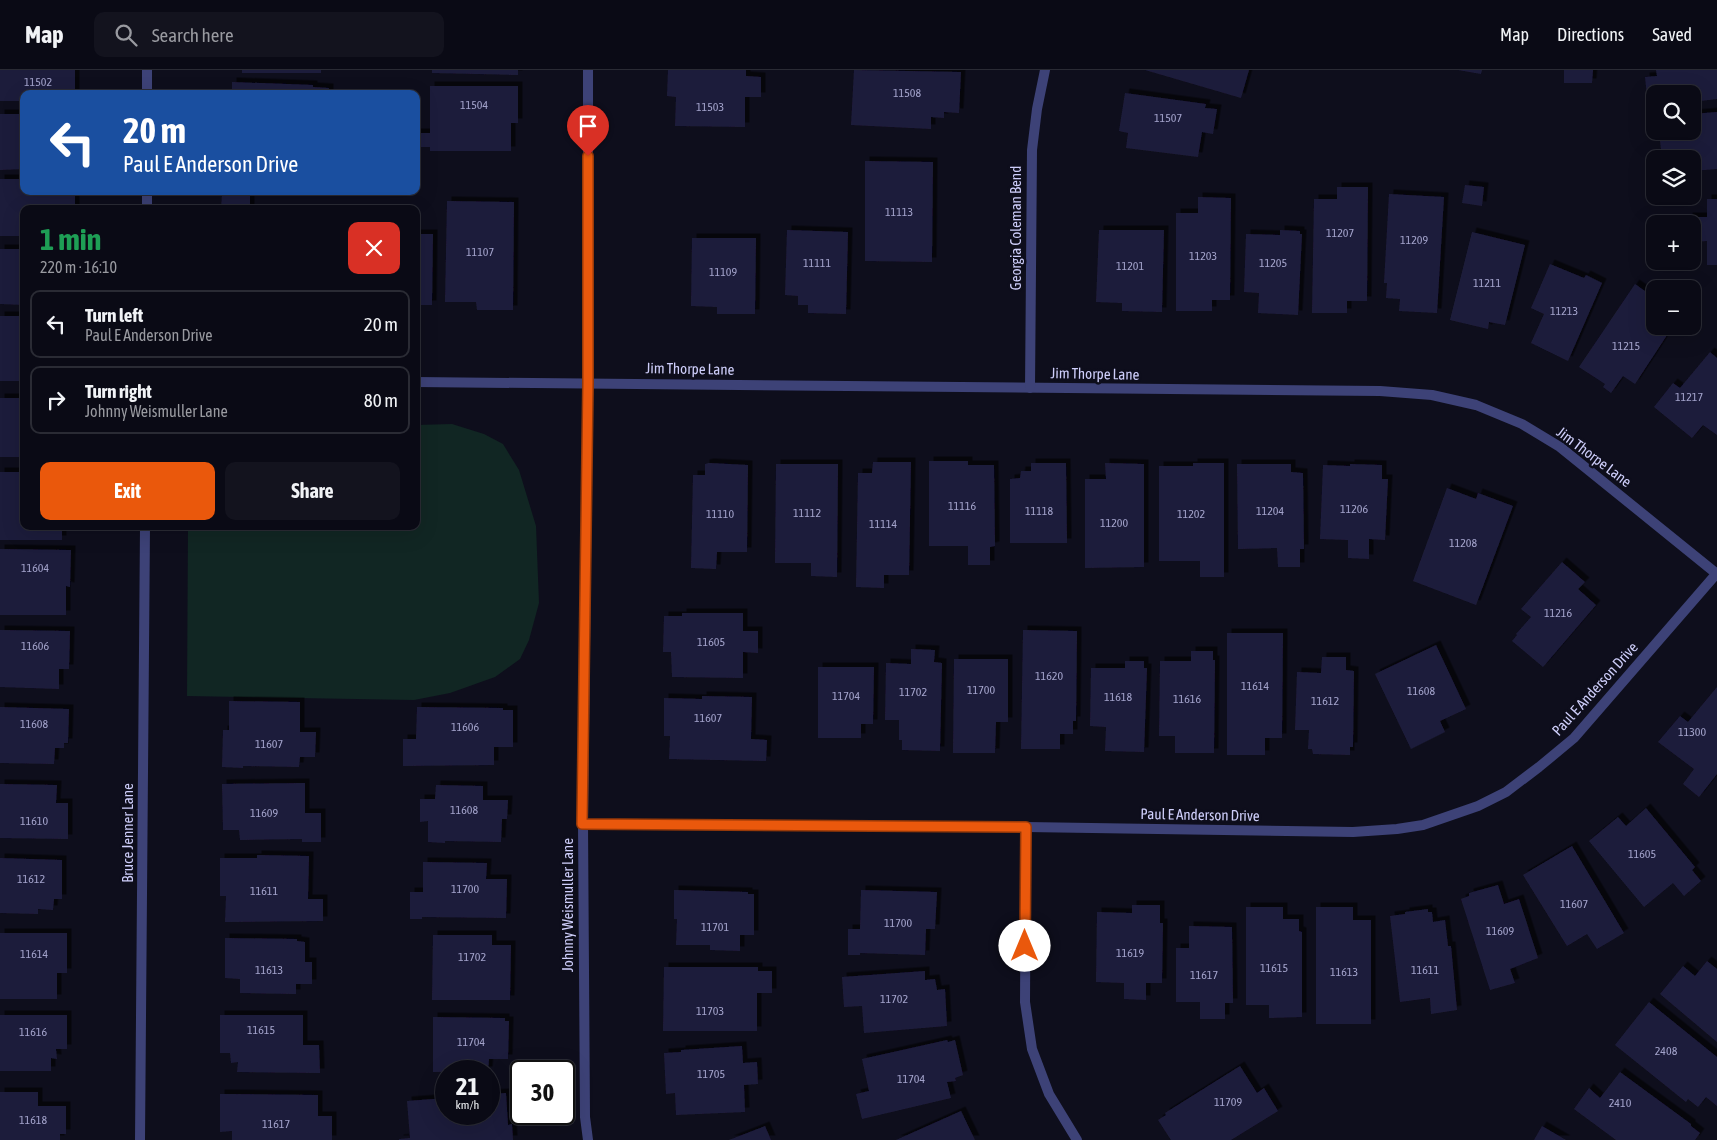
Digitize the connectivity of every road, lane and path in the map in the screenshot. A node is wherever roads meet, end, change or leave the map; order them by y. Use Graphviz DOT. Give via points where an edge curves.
graph roads {
  1 [pos="147,70"];
  2 [pos="588,70"];
  3 [pos="1045,70"];
  4 [pos="147,90"];
  5 [pos="420,382"];
  6 [pos="588,383"];
  7 [pos="1030,388"];
  8 [pos="145,530"];
  9 [pos="1717,574"];
  10 [pos="582,824"];
  11 [pos="1026,827"];
  12 [pos="140,1140"];
  13 [pos="588,1140"];
  14 [pos="1077,1140"];
  1 -- 4 [label="street"];
  2 -- 6 [label="street, Johnny Weismuller Lane"];
  3 -- 7 [label="street, Georgia Coleman Bend" via="1032,150"];
  5 -- 6 [label="street, Jim Thorpe Lane"];
  6 -- 7 [label="street, Jim Thorpe Lane"];
  6 -- 10 [label="street, Johnny Weismuller Lane"];
  7 -- 9 [label="street, Jim Thorpe Lane" via="1380,392 1432,395 1476,405 1522,424 1560,447"];
  8 -- 12 [label="street, Bruce Jenner Lane"];
  9 -- 11 [label="street, Paul E Anderson Drive" via="1574,738 1506,792 1450,817 1423,825 1353,832"];
  10 -- 11 [label="street, Paul E Anderson Drive"];
  10 -- 13 [label="street, Johnny Weismuller Lane" via="585,1117"];
  11 -- 14 [label="street" via="1025,1002 1032,1049 1049,1094"];
}
